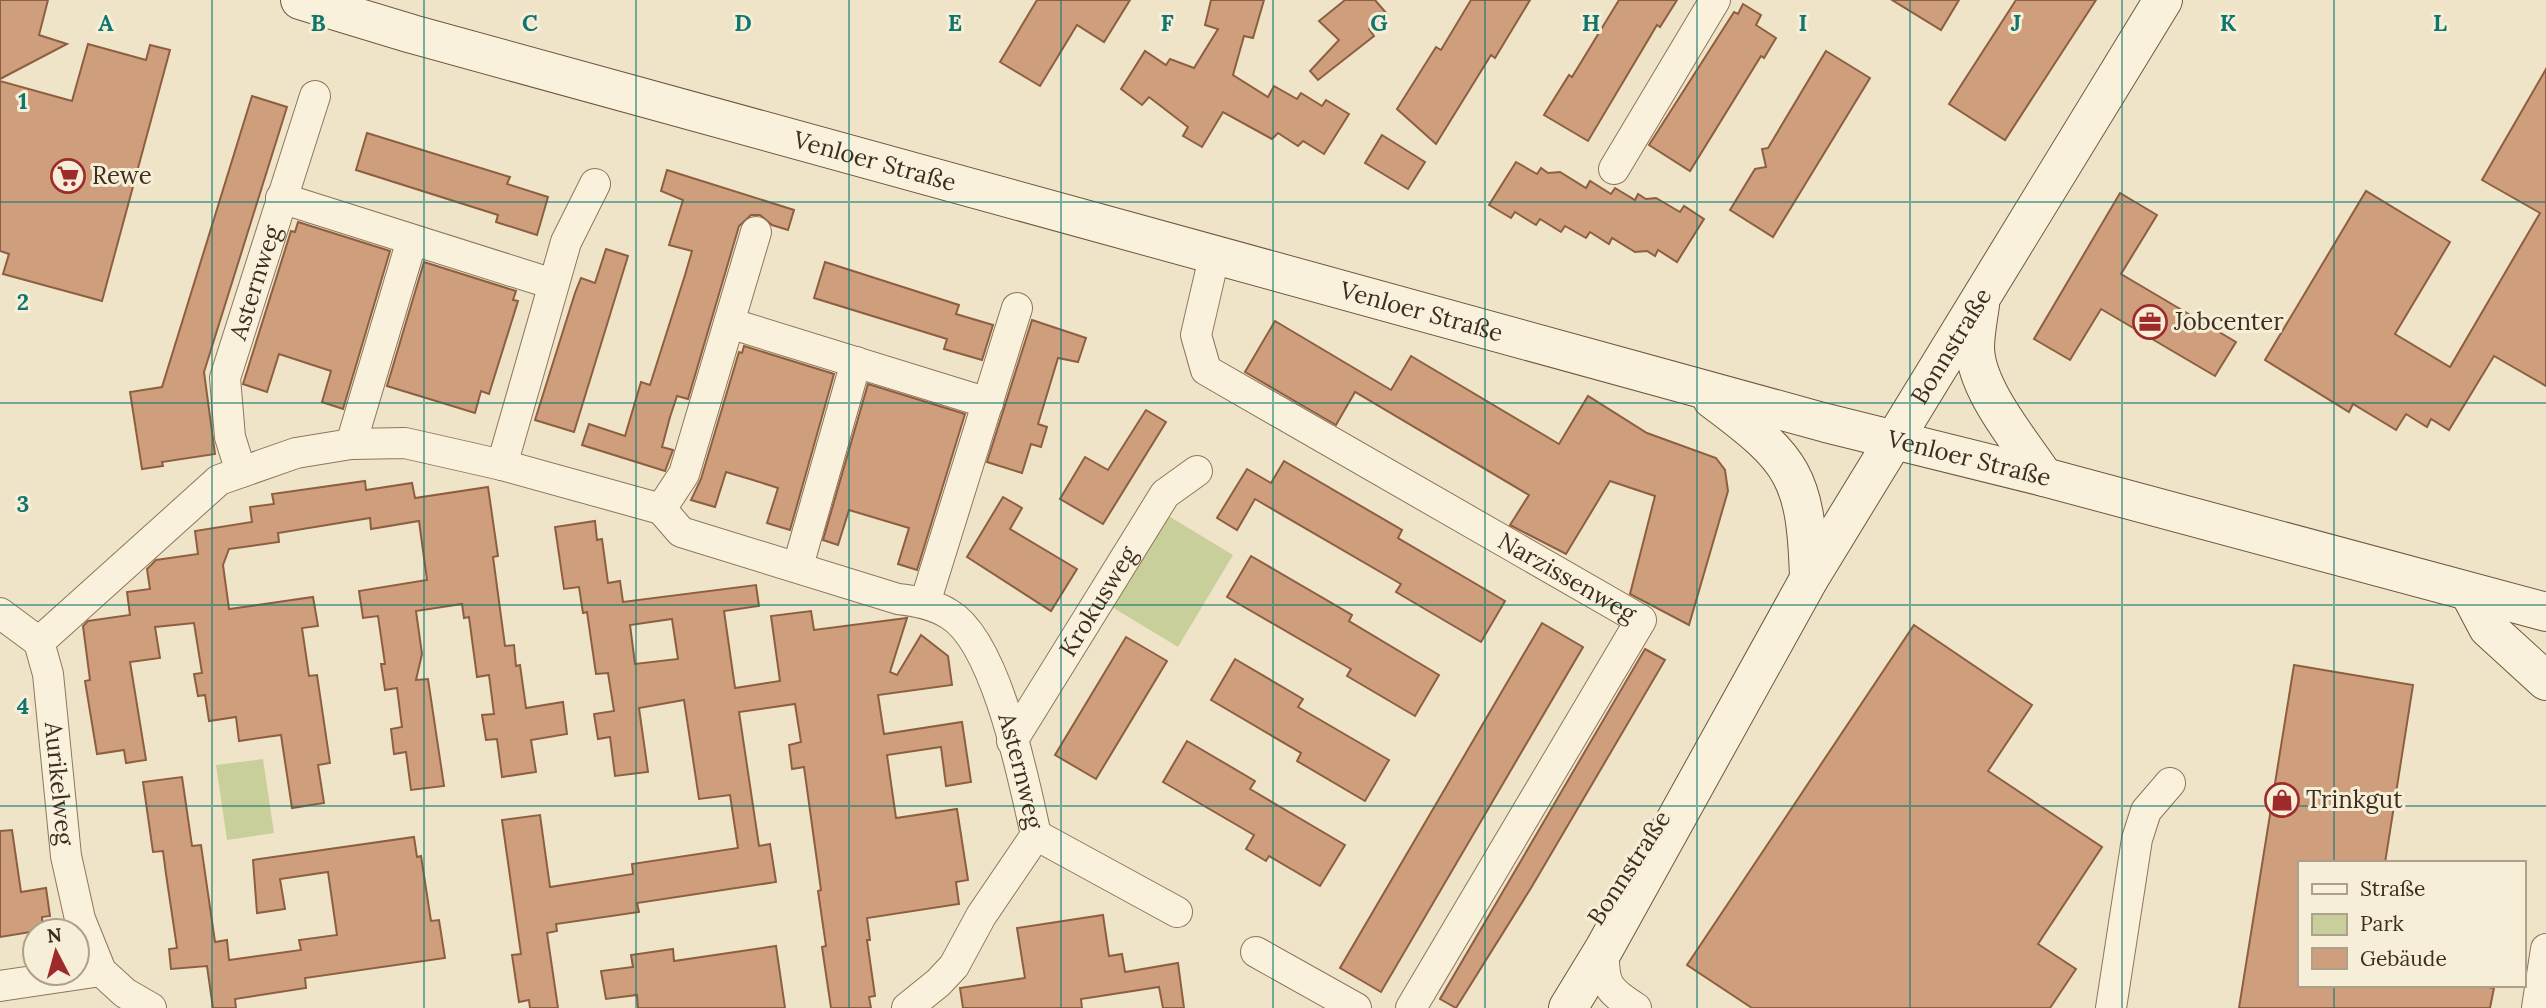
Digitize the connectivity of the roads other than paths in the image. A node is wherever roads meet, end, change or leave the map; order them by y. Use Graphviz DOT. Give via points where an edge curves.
graph roads {
  1 [pos="300,0"];
  2 [pos="1715,0"];
  3 [pos="2163,0"];
  4 [pos="315,96"];
  5 [pos="1614,169"];
  6 [pos="595,184"];
  7 [pos="281,198"];
  8 [pos="756,232"];
  9 [pos="412,240"];
  10 [pos="1215,253"];
  11 [pos="553,284"];
  12 [pos="1981,296"];
  13 [pos="1017,308"];
  14 [pos="729,323"];
  15 [pos="856,362"];
  16 [pos="1697,387"];
  17 [pos="988,403"];
  18 [pos="1893,441"];
  19 [pos="351,444"];
  20 [pos="502,465"];
  21 [pos="1197,471"];
  22 [pos="241,472"];
  23 [pos="2044,477"];
  24 [pos="661,509"];
  25 [pos="798,566"];
  26 [pos="1809,579"];
  27 [pos="2469,592"];
  28 [pos="925,603"];
  29 [pos="2546,612"];
  30 [pos="0,613"];
  31 [pos="39,642"];
  32 [pos="2546,681"];
  33 [pos="1724,732"];
  34 [pos="1012,741"];
  35 [pos="2170,783"];
  36 [pos="1036,835"];
  37 [pos="1177,912"];
  38 [pos="1604,949"];
  39 [pos="2546,949"];
  40 [pos="1256,952"];
  41 [pos="101,971"];
  42 [pos="0,986"];
  43 [pos="152,1008"];
  44 [pos="907,1008"];
  45 [pos="1356,1008"];
  46 [pos="1411,1008"];
  47 [pos="1541,1008"];
  48 [pos="1568,1008"];
  49 [pos="1636,1008"];
  50 [pos="2111,1008"];
  51 [pos="2537,1008"];
  1 -- 10 [label="main road, Venloer Straße"];
  2 -- 5 [label="street"];
  3 -- 12 [label="main road, Bonnstraße"];
  4 -- 7 [label="street, Asternweg"];
  6 -- 11 [label="street" via="566,242"];
  7 -- 9 [label="street"];
  7 -- 22 [label="street, Asternweg" via="225,378 230,437"];
  8 -- 14 [label="street"];
  9 -- 11 [label="street"];
  9 -- 19 [label="street"];
  10 -- 16 [label="main road, Venloer Straße"];
  10 -- 46 [label="street, Narzissenweg" via="1196,335 1206,370 1642,620"];
  11 -- 20 [label="street"];
  12 -- 18 [label="main road, Bonnstraße"];
  12 -- 23 [label="main road" via="1975,350 1981,373 1994,402"];
  13 -- 17 [label="street"];
  14 -- 15 [label="street"];
  14 -- 24 [label="street" via="684,474"];
  15 -- 17 [label="street"];
  15 -- 25 [label="street"];
  16 -- 18 [label="main road, Venloer Straße"];
  16 -- 26 [label="main road" via="1749,427 1788,467 1804,500"];
  17 -- 28 [label="street"];
  18 -- 23 [label="main road, Venloer Straße"];
  18 -- 26 [label="main road, Bonnstraße"];
  19 -- 20 [label="street, Asternweg" via="405,443"];
  19 -- 22 [label="street, Asternweg" via="296,453"];
  20 -- 24 [label="street, Asternweg"];
  21 -- 34 [label="street, Krokusweg" via="1165,494"];
  22 -- 31 [label="street, Asternweg" via="219,480"];
  23 -- 27 [label="main road, Venloer Straße"];
  24 -- 25 [label="street, Asternweg" via="681,532"];
  25 -- 28 [label="street, Asternweg" via="898,599"];
  26 -- 33 [label="main road, Bonnstraße"];
  27 -- 29 [label="main road, Venloer Straße"];
  27 -- 32 [label="main road" via="2488,628"];
  28 -- 34 [label="street, Asternweg" via="951,614 974,636 992,675"];
  30 -- 31 [label="street"];
  31 -- 41 [label="street, Aurikelweg" via="48,674 66,856 80,919"];
  33 -- 38 [label="main road, Bonnstraße"];
  33 -- 47 [label="main road, Bonnstraße" via="1649,833"];
  34 -- 36 [label="street, Asternweg"];
  35 -- 50 [label="street" via="2146,811 2137,839"];
  36 -- 37 [label="street"];
  36 -- 44 [label="street, Asternweg" via="981,916 954,966"];
  38 -- 48 [label="main road, Bonnstraße"];
  38 -- 49 [label="street" via="1609,989"];
  39 -- 51 [label="street"];
  40 -- 45 [label="street"];
  41 -- 42 [label="street"];
  41 -- 43 [label="street, Aurikelweg" via="125,993"];
}
